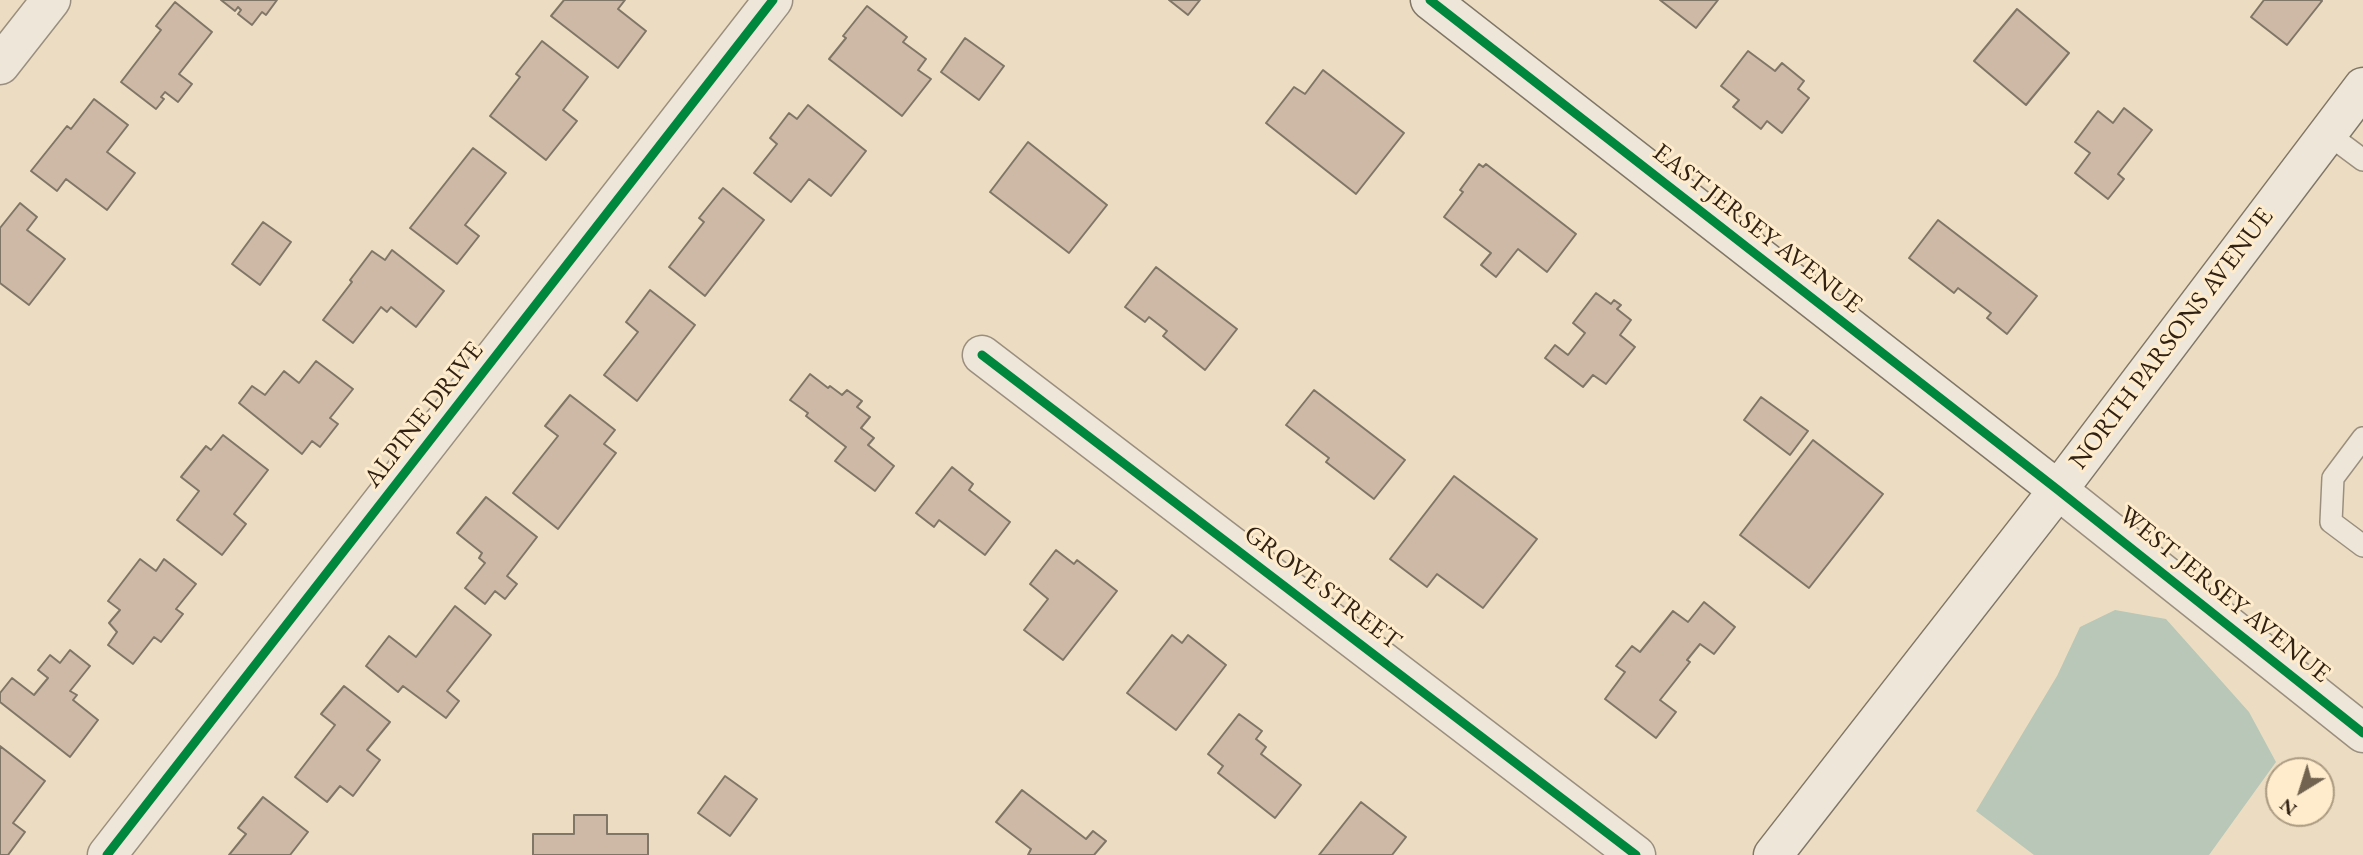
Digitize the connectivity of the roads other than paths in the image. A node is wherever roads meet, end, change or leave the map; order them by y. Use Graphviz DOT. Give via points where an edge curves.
graph roads {
  1 [pos="51,0"];
  2 [pos="773,0"];
  3 [pos="1430,0"];
  4 [pos="0,65"];
  5 [pos="2363,87"];
  6 [pos="2328,134"];
  7 [pos="2363,160"];
  8 [pos="982,355"];
  9 [pos="2363,438"];
  10 [pos="2058,490"];
  11 [pos="2363,546"];
  12 [pos="2363,733"];
  13 [pos="107,855"];
  14 [pos="1636,855"];
  15 [pos="1773,855"];
  1 -- 4 [label="street"];
  2 -- 13 [label="street, ALPINE DRIVE"];
  3 -- 10 [label="street, EAST JERSEY AVENUE"];
  5 -- 6 [label="street, NORTH PARSONS AVENUE"];
  6 -- 7 [label="lane"];
  6 -- 10 [label="street, NORTH PARSONS AVENUE"];
  8 -- 14 [label="street, GROVE STREET"];
  9 -- 11 [label="lane" via="2333,478 2331,522"];
  10 -- 12 [label="street, WEST JERSEY AVENUE"];
  10 -- 15 [label="street, NORTH PARSONS AVENUE"];
}
